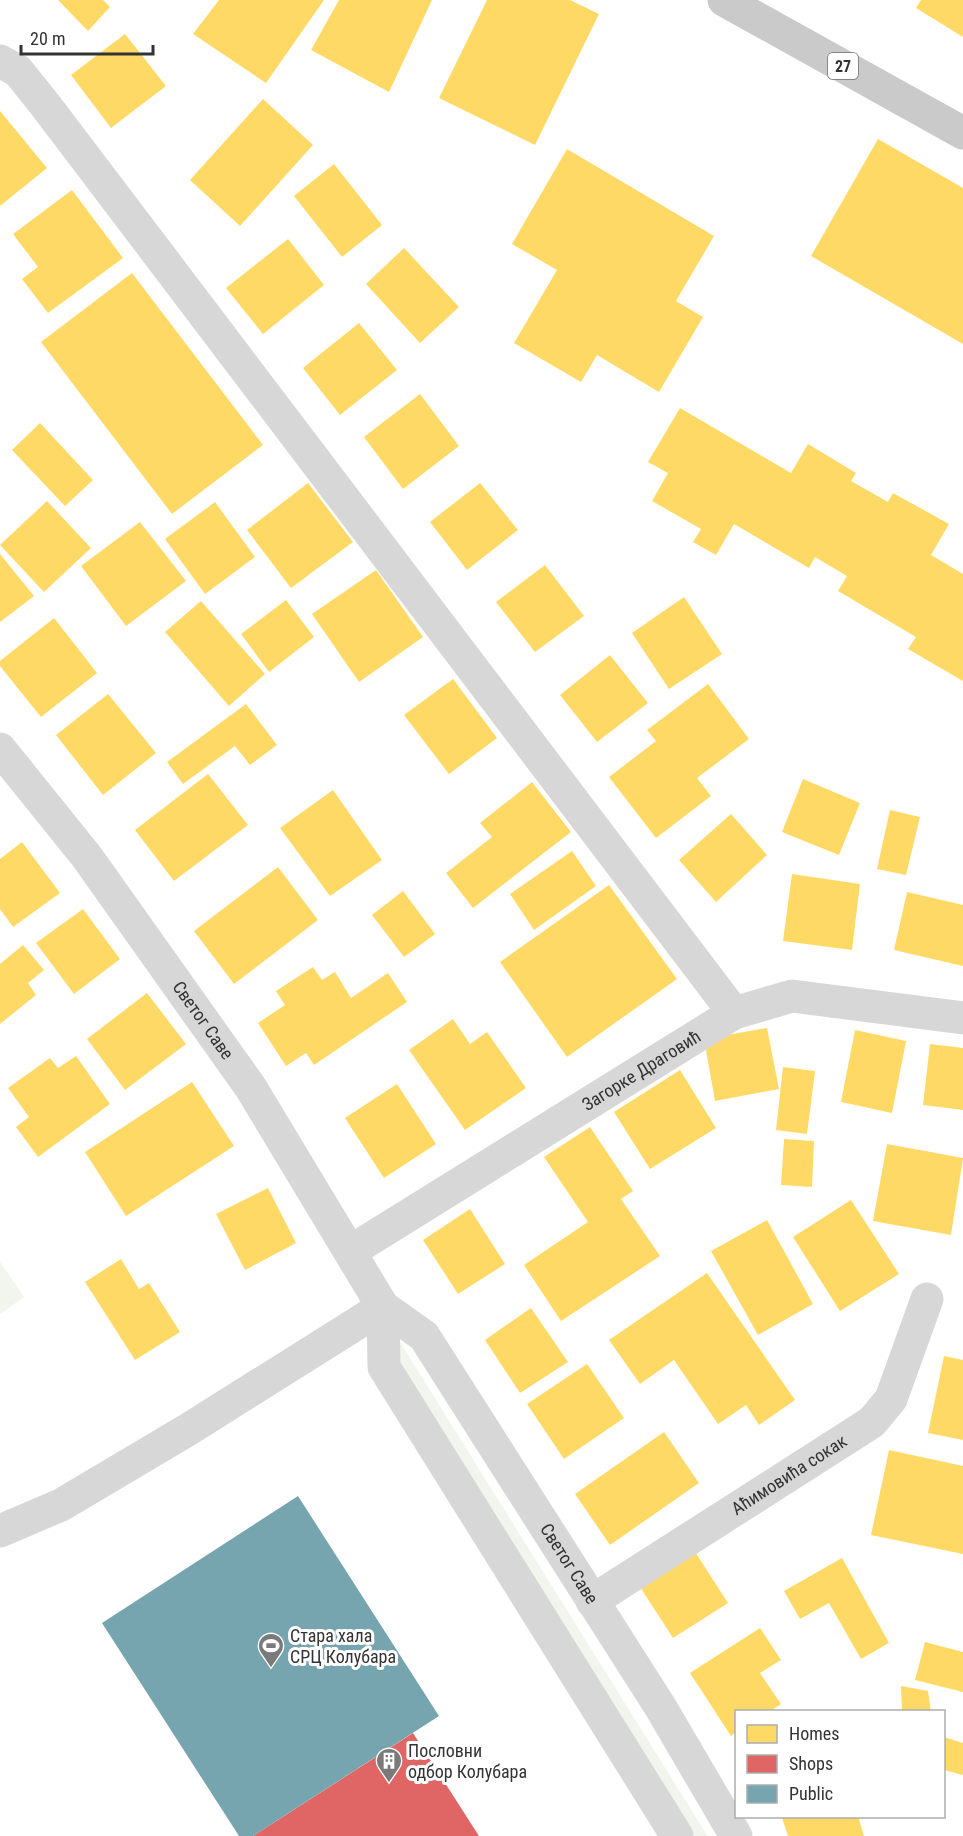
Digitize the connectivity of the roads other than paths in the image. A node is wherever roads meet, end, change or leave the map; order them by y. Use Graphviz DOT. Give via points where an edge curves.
graph roads {
  1 [pos="724,0"];
  2 [pos="0,61"];
  3 [pos="963,133"];
  4 [pos="0,749"];
  5 [pos="734,1012"];
  6 [pos="963,1018"];
  7 [pos="351,1251"];
  8 [pos="927,1299"];
  9 [pos="383,1307"];
  10 [pos="0,1531"];
  11 [pos="592,1601"];
  12 [pos="677,1836"];
  13 [pos="736,1836"];
  1 -- 3 [label="main road, 27"];
  2 -- 5 [label="street" via="18,71 46,106"];
  4 -- 7 [label="street, Светог Саве" via="87,857 251,1088"];
  5 -- 6 [label="street, Загорке Драговић" via="792,996"];
  5 -- 7 [label="street, Загорке Драговић"];
  7 -- 9 [label="street, Светог Саве"];
  8 -- 11 [label="street, Аћимовића сокак" via="891,1399 872,1422"];
  9 -- 10 [label="street" via="61,1505"];
  9 -- 11 [label="street, Светог Саве" via="424,1336"];
  9 -- 12 [label="street, Светог Саве" via="384,1367"];
  11 -- 13 [label="street, Светог Саве"];
}
